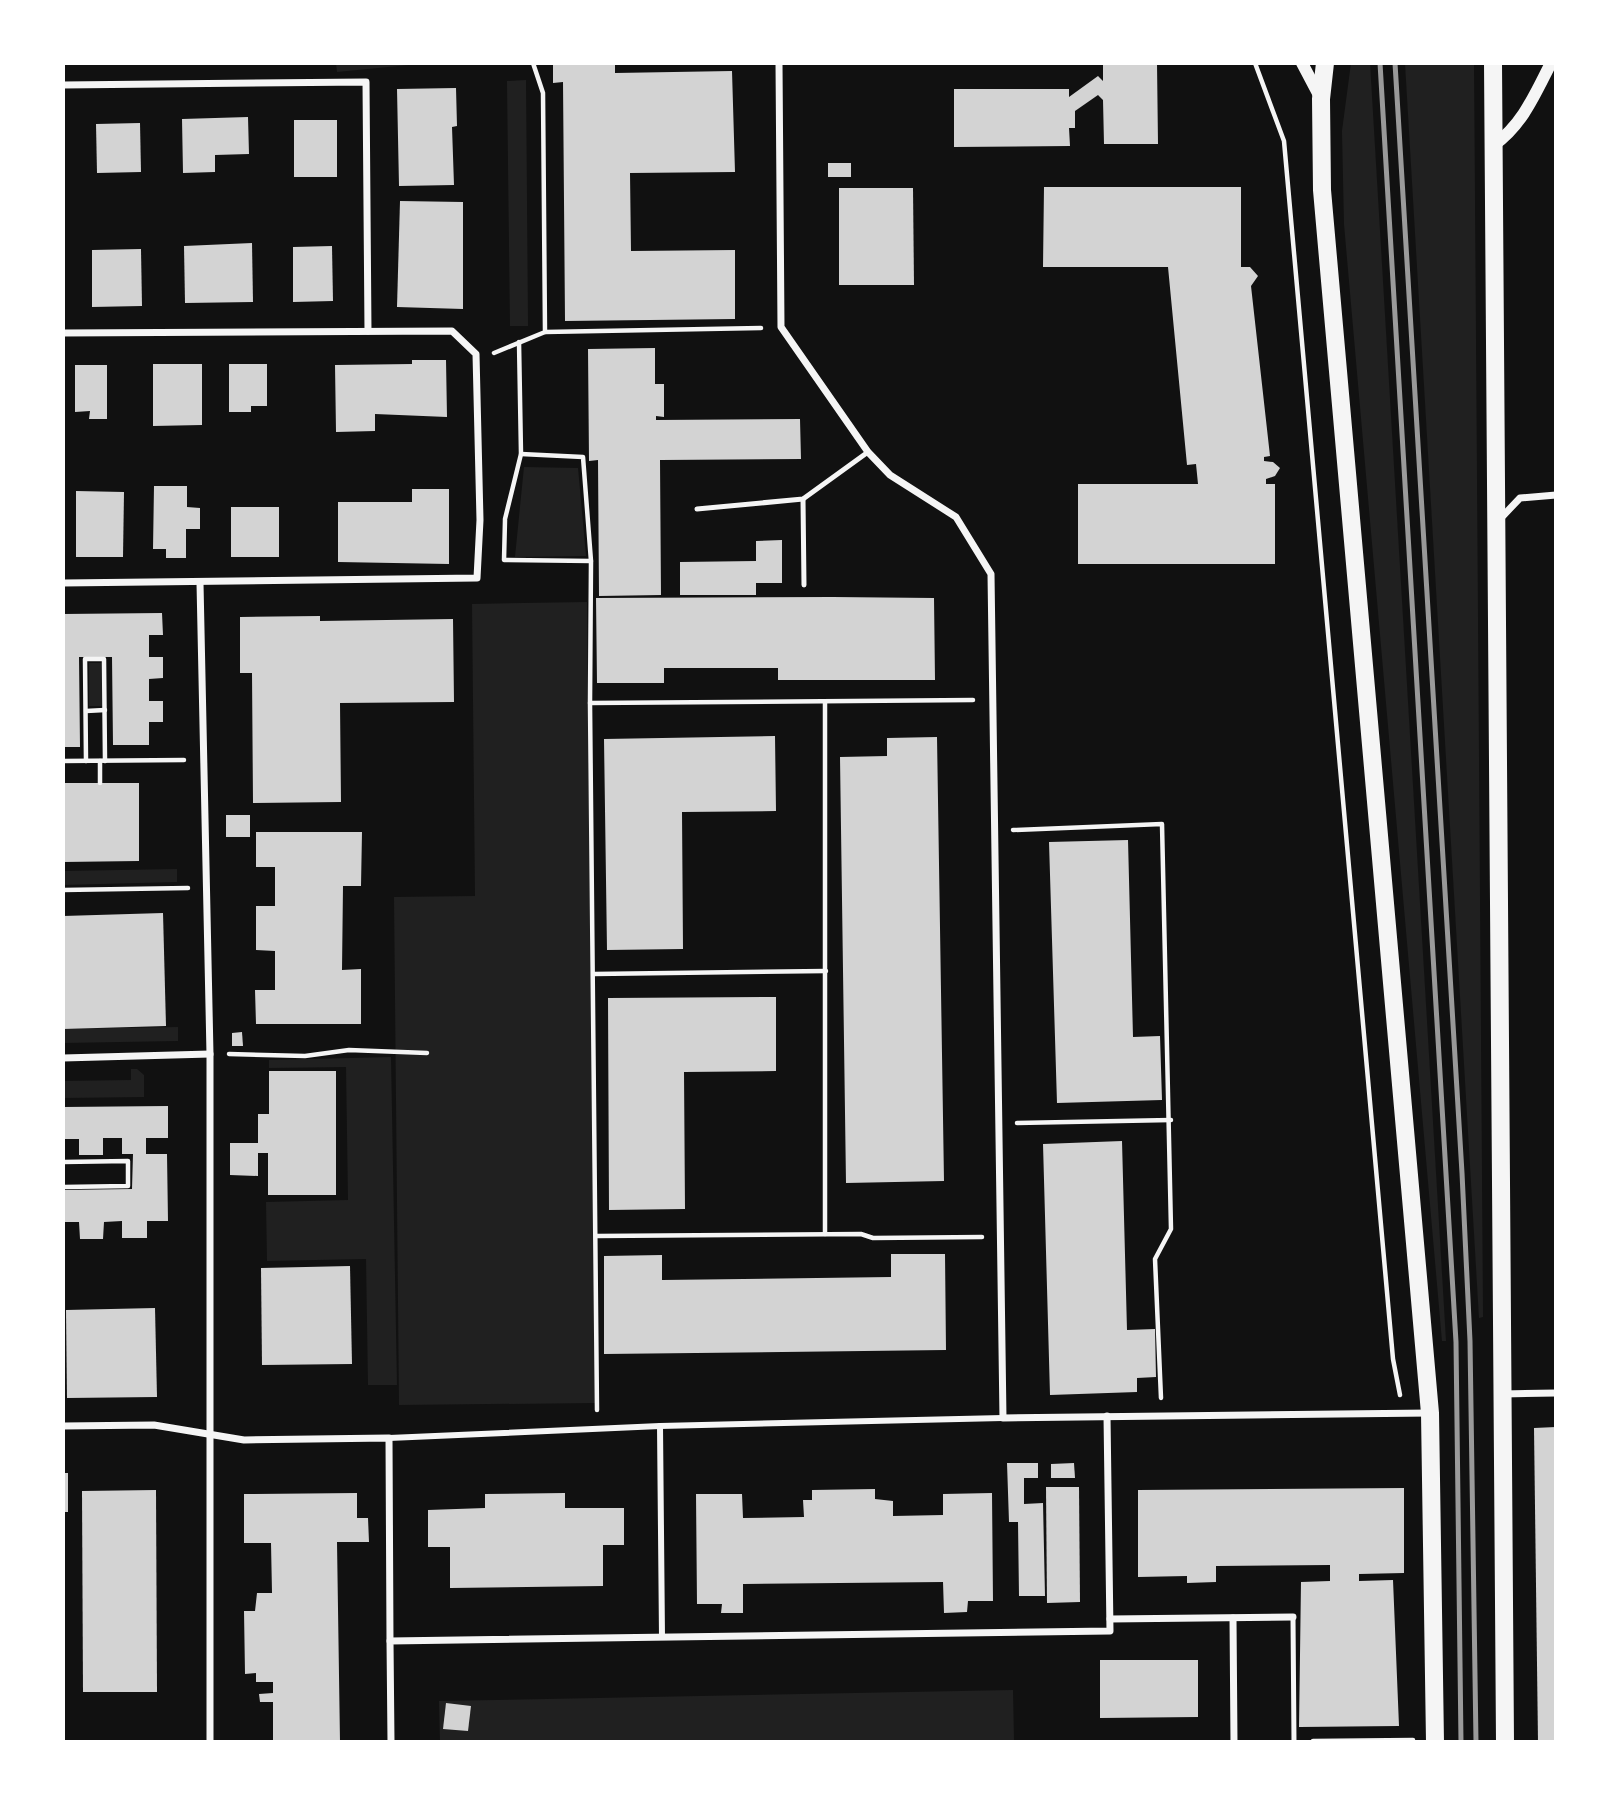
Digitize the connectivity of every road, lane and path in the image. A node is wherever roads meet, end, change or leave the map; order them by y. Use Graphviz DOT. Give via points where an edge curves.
graph roads {
  1 [pos="533,63"];
  2 [pos="779,63"];
  3 [pos="1255,63"];
  4 [pos="1302,63"];
  5 [pos="1325,63"];
  6 [pos="1493,63"];
  7 [pos="1551,63"];
  8 [pos="63,85"];
  9 [pos="1321,99"];
  10 [pos="1494,145"];
  11 [pos="781,327"];
  12 [pos="368,331"];
  13 [pos="545,332"];
  14 [pos="63,333"];
  15 [pos="519,342"];
  16 [pos="476,354"];
  17 [pos="868,452"];
  18 [pos="521,454"];
  19 [pos="1556,495"];
  20 [pos="803,499"];
  21 [pos="697,509"];
  22 [pos="480,520"];
  23 [pos="505,520"];
  24 [pos="1497,522"];
  25 [pos="591,561"];
  26 [pos="63,583"];
  27 [pos="200,583"];
  28 [pos="804,585"];
  29 [pos="992,700"];
  30 [pos="825,702"];
  31 [pos="590,703"];
  32 [pos="86,710"];
  33 [pos="105,710"];
  34 [pos="206,760"];
  35 [pos="63,761"];
  36 [pos="86,761"];
  37 [pos="102,761"];
  38 [pos="100,783"];
  39 [pos="995,831"];
  40 [pos="207,888"];
  41 [pos="63,890"];
  42 [pos="826,971"];
  43 [pos="594,974"];
  44 [pos="427,1053"];
  45 [pos="210,1054"];
  46 [pos="63,1058"];
  47 [pos="1171,1120"];
  48 [pos="999,1123"];
  49 [pos="63,1162"];
  50 [pos="63,1187"];
  51 [pos="825,1234"];
  52 [pos="596,1237"];
  53 [pos="1001,1237"];
  54 [pos="1393,1359"];
  55 [pos="1556,1393"];
  56 [pos="1503,1394"];
  57 [pos="1430,1413"];
  58 [pos="1161,1415"];
  59 [pos="1107,1416"];
  60 [pos="1003,1418"];
  61 [pos="63,1426"];
  62 [pos="660,1426"];
  63 [pos="597,1429"];
  64 [pos="208,1432"];
  65 [pos="389,1438"];
  66 [pos="1293,1617"];
  67 [pos="1233,1618"];
  68 [pos="1110,1619"];
  69 [pos="662,1637"];
  70 [pos="390,1641"];
  71 [pos="1435,1741"];
  72 [pos="210,1742"];
  73 [pos="391,1742"];
  74 [pos="1234,1742"];
  75 [pos="1294,1742"];
  76 [pos="1505,1742"];
  1 -- 13 [label="path" via="543,93"];
  2 -- 11 [label="street"];
  3 -- 54 [label="path" via="1284,141"];
  4 -- 9 [label="street"];
  5 -- 9 [label="main road"];
  6 -- 10 [label="main road"];
  7 -- 10 [label="street" via="1525,114"];
  8 -- 12 [label="street" via="366,82"];
  9 -- 57 [label="main road" via="1322,190"];
  10 -- 24 [label="main road"];
  11 -- 13 [label="path"];
  11 -- 17 [label="street"];
  12 -- 14 [label="street"];
  12 -- 16 [label="street" via="452,331"];
  13 -- 15 [label="path"];
  15 -- 16 [label="path" via="494,353"];
  15 -- 18 [label="path"];
  16 -- 22 [label="street"];
  17 -- 20 [label="lane"];
  17 -- 29 [label="street" via="890,475 956,517 991,574"];
  18 -- 23 [label="path"];
  18 -- 25 [label="path" via="583,457"];
  19 -- 24 [label="street" via="1520,498"];
  20 -- 21 [label="lane"];
  20 -- 28 [label="lane"];
  22 -- 23 [label="path"];
  22 -- 27 [label="street" via="477,578"];
  23 -- 25 [label="path" via="504,560"];
  24 -- 56 [label="main road"];
  25 -- 31 [label="path"];
  26 -- 27 [label="street"];
  27 -- 34 [label="street"];
  29 -- 30 [label="path"];
  29 -- 39 [label="street"];
  30 -- 31 [label="path"];
  30 -- 42 [label="path"];
  31 -- 43 [label="path"];
  32 -- 33 [label="path"];
  33 -- 36 [label="path" via="105,659 85,659"];
  33 -- 37 [label="path"];
  34 -- 37 [label="path"];
  34 -- 40 [label="street"];
  35 -- 36 [label="path"];
  36 -- 37 [label="path"];
  37 -- 38 [label="path"];
  39 -- 47 [label="path" via="1162,824"];
  39 -- 48 [label="street"];
  40 -- 41 [label="path"];
  40 -- 45 [label="street"];
  42 -- 43 [label="path"];
  42 -- 51 [label="path"];
  43 -- 52 [label="path"];
  44 -- 45 [label="path"];
  45 -- 46 [label="street"];
  45 -- 64 [label="street"];
  47 -- 48 [label="path"];
  47 -- 58 [label="path" via="1171,1229 1155,1259"];
  48 -- 53 [label="street"];
  49 -- 50 [label="path" via="128,1161 128,1186"];
  51 -- 52 [label="path"];
  51 -- 53 [label="path"];
  52 -- 63 [label="path"];
  53 -- 60 [label="street"];
  55 -- 56 [label="street"];
  56 -- 76 [label="main road"];
  57 -- 58 [label="street"];
  57 -- 71 [label="main road"];
  58 -- 59 [label="street"];
  59 -- 60 [label="street"];
  59 -- 68 [label="street"];
  60 -- 62 [label="street"];
  61 -- 64 [label="street" via="154,1425"];
  62 -- 63 [label="street"];
  62 -- 69 [label="street"];
  63 -- 65 [label="street"];
  64 -- 65 [label="street" via="244,1440"];
  64 -- 72 [label="street"];
  65 -- 70 [label="street"];
  66 -- 67 [label="street"];
  66 -- 75 [label="lane"];
  67 -- 68 [label="street"];
  67 -- 74 [label="street"];
  68 -- 69 [label="street" via="1110,1631"];
  69 -- 70 [label="street"];
  70 -- 73 [label="street"];
  71 -- 75 [label="path"];
}
